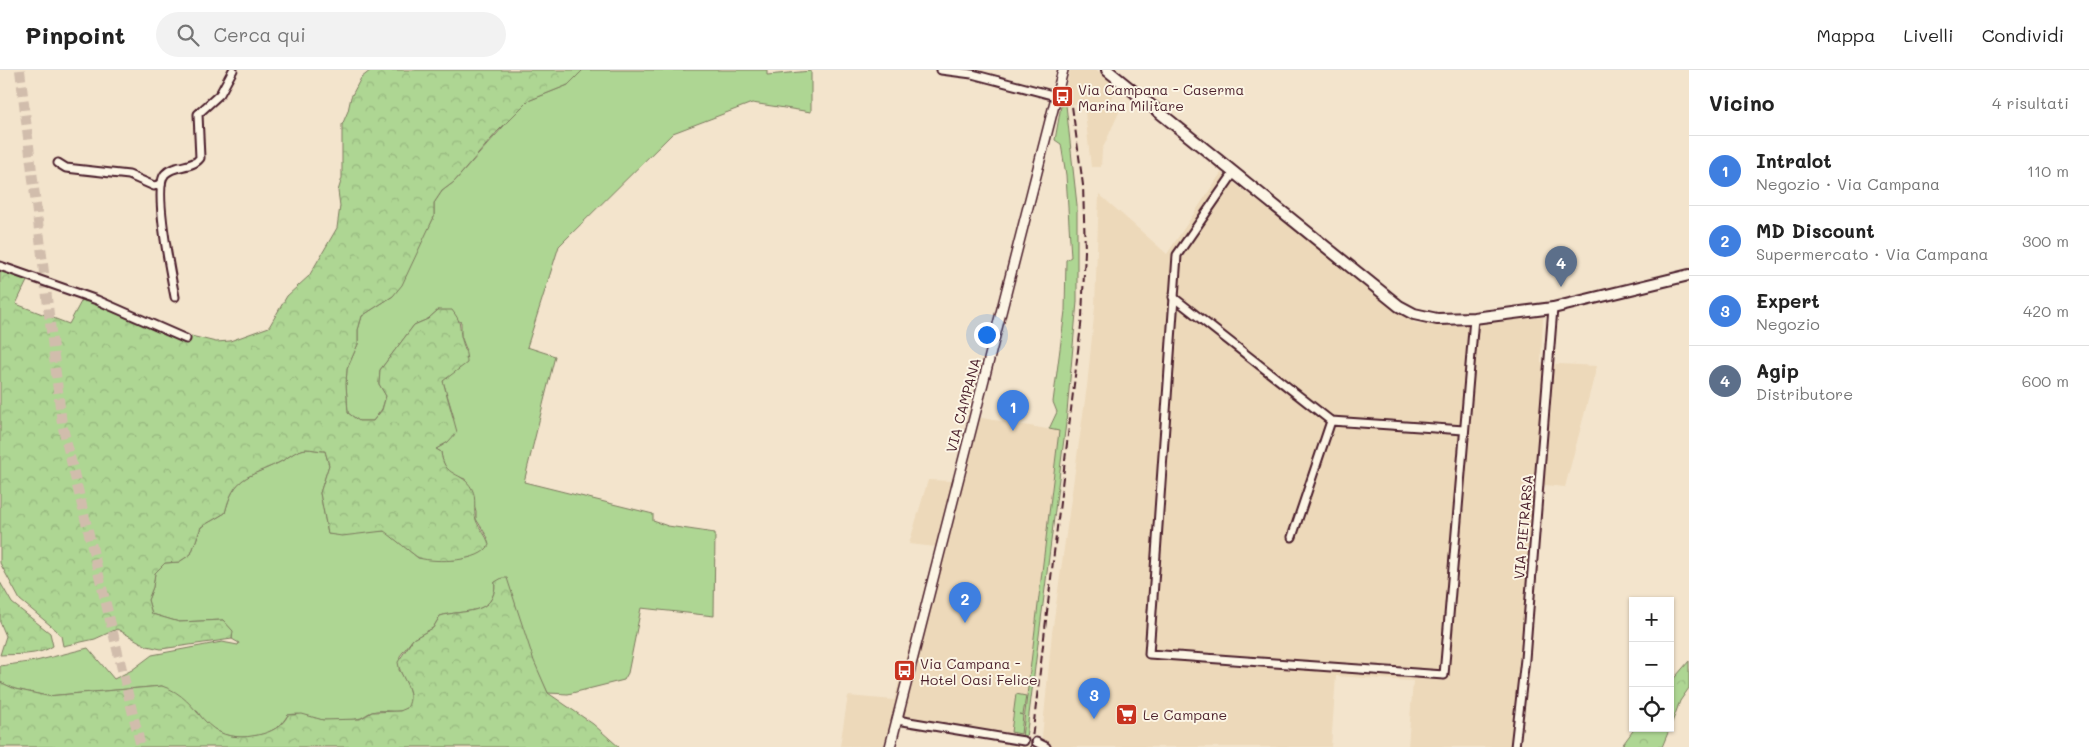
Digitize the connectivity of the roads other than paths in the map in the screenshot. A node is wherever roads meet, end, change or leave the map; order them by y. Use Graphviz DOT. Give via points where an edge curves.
graph roads {
  1 [pos="233,70"];
  2 [pos="942,70"];
  3 [pos="1063,70"];
  4 [pos="1107,70"];
  5 [pos="1056,96"];
  6 [pos="58,163"];
  7 [pos="1233,174"];
  8 [pos="161,184"];
  9 [pos="0,266"];
  10 [pos="1689,275"];
  11 [pos="175,297"];
  12 [pos="1173,297"];
  13 [pos="1553,308"];
  14 [pos="1474,318"];
  15 [pos="186,339"];
  16 [pos="1331,421"];
  17 [pos="1464,430"];
  18 [pos="1292,537"];
  19 [pos="897,720"];
  20 [pos="1024,741"];
  21 [pos="1036,742"];
  22 [pos="890,747"];
  23 [pos="1046,747"];
  24 [pos="1515,747"];
  1 -- 8 [label="street" via="220,94 198,114 200,158 197,162 171,170 164,175"];
  2 -- 5 [label="street" via="972,74"];
  3 -- 5 [label="street, VIA CAMPANA"];
  4 -- 7 [label="main road"];
  5 -- 19 [label="street, VIA CAMPANA"];
  6 -- 8 [label="street" via="66,168 129,175 154,186"];
  7 -- 12 [label="street" via="1177,255"];
  7 -- 14 [label="main road" via="1399,306 1414,314 1437,319"];
  8 -- 11 [label="street" via="163,222"];
  9 -- 15 [label="street" via="97,300"];
  10 -- 13 [label="main road"];
  12 -- 16 [label="street"];
  12 -- 17 [label="street" via="1149,654 1444,675"];
  13 -- 14 [label="main road"];
  13 -- 24 [label="street, VIA PIETRARSA"];
  14 -- 17 [label="street"];
  16 -- 17 [label="street"];
  16 -- 18 [label="street"];
  19 -- 20 [label="street"];
  19 -- 22 [label="street, VIA CAMPANA"];
  21 -- 23 [label="street"];
}
